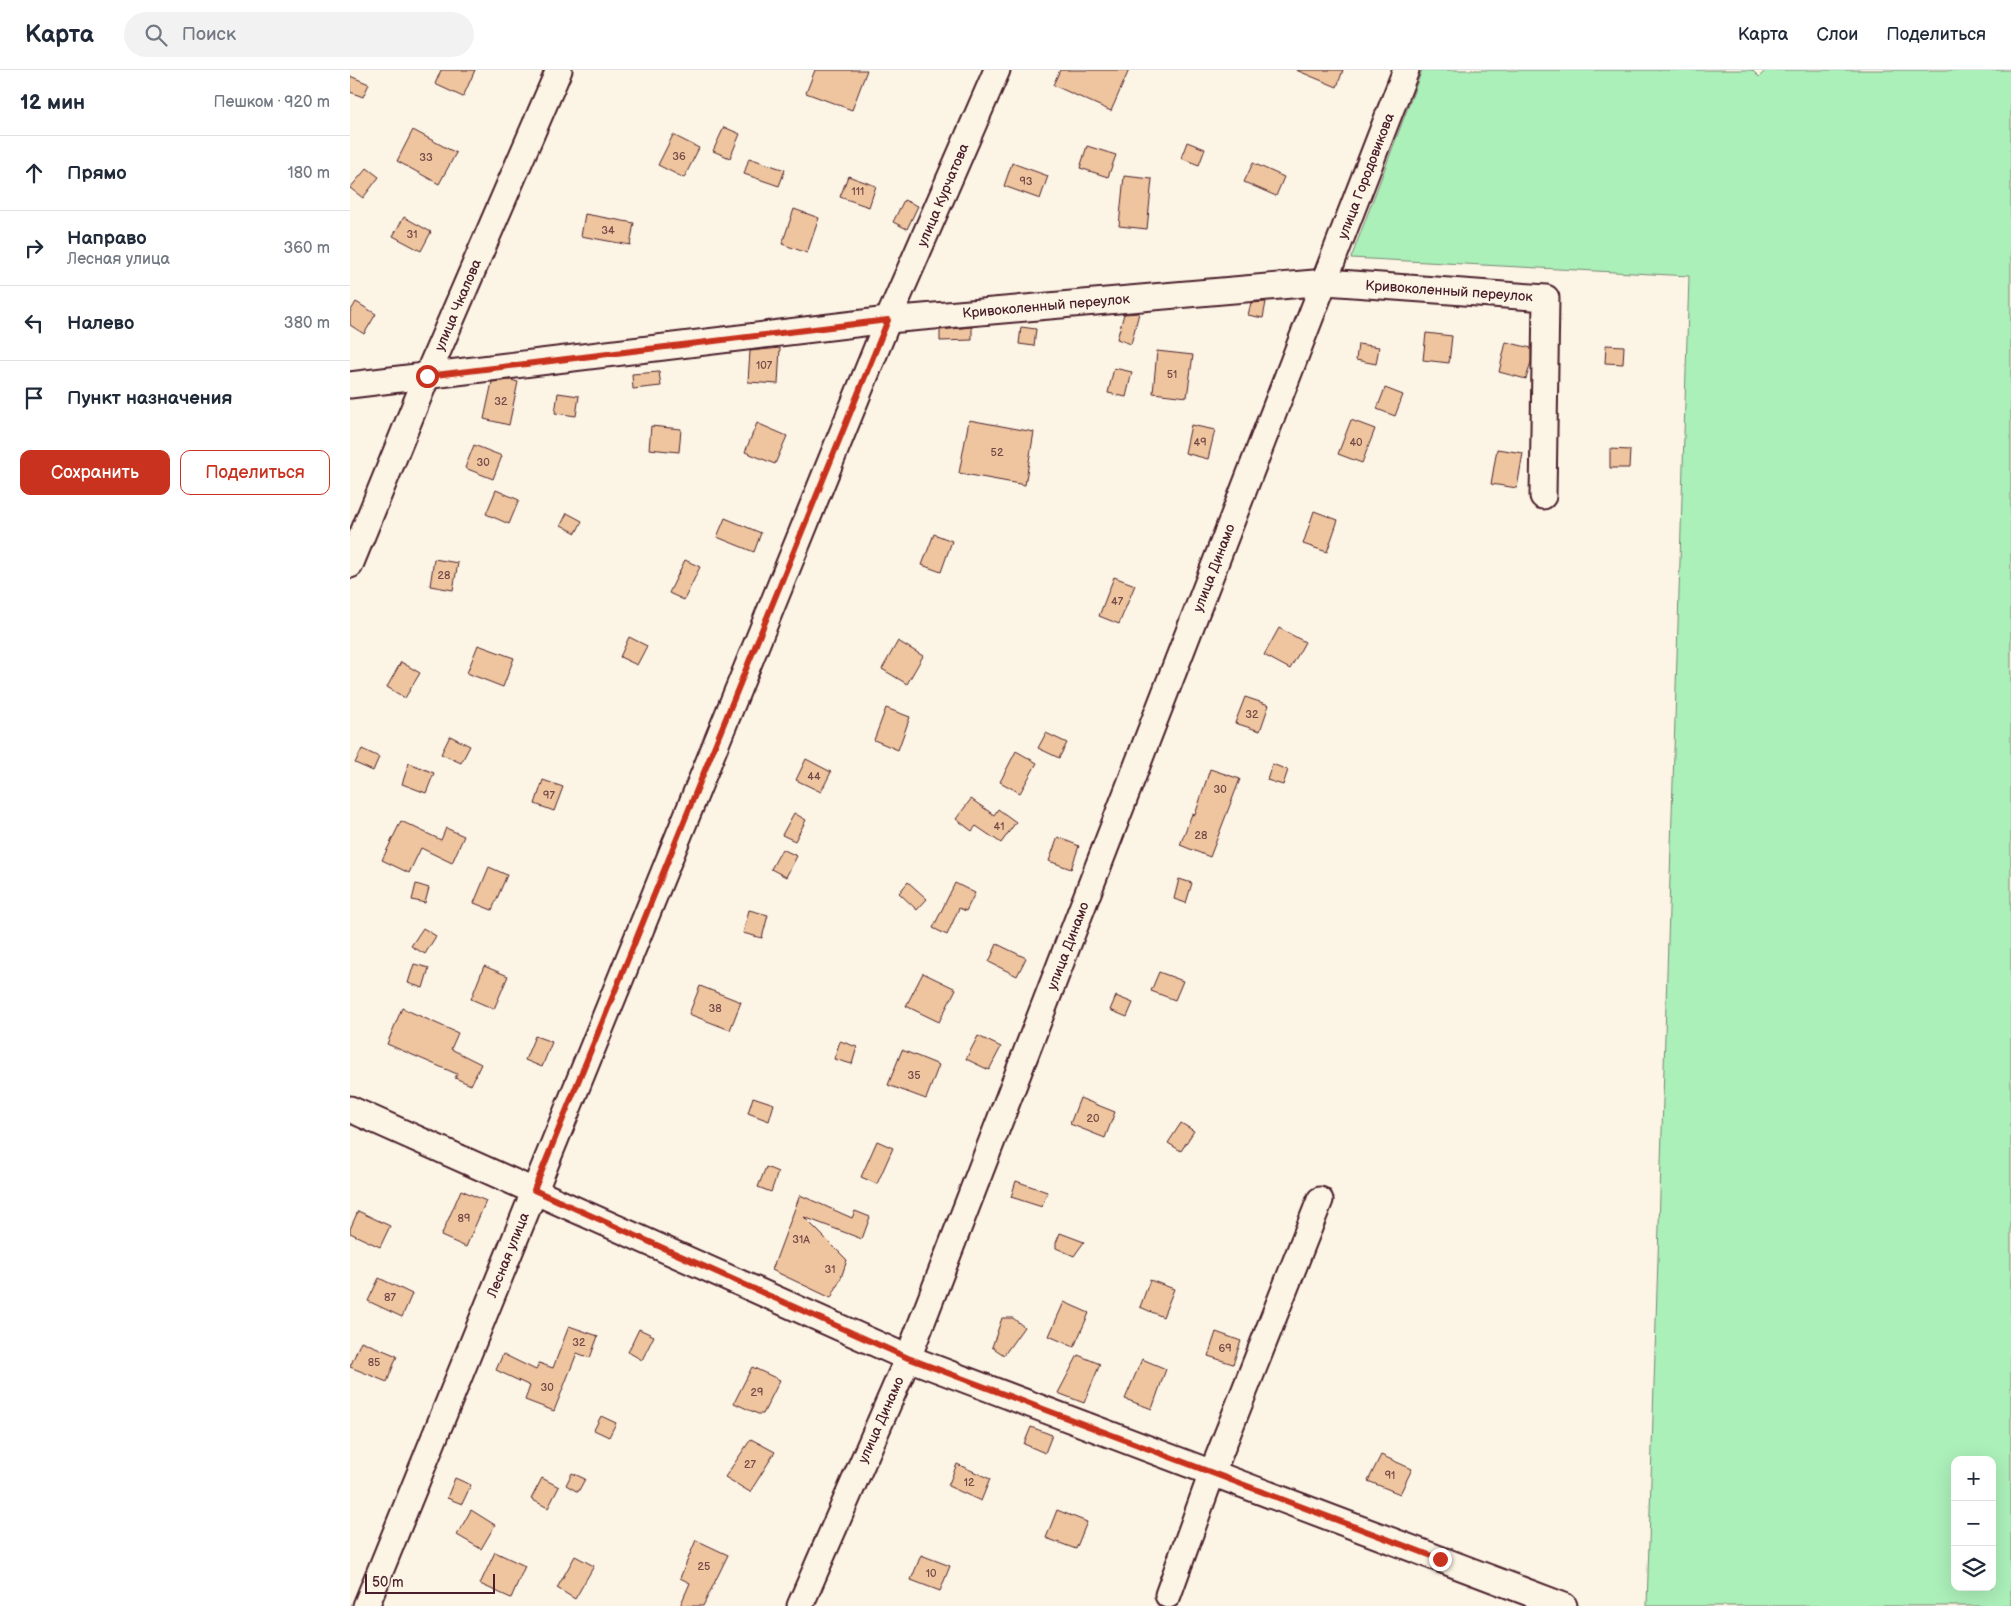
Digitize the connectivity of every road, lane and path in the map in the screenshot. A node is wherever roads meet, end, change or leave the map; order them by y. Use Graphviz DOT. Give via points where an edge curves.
graph roads {
  1 [pos="997,70"];
  2 [pos="1406,70"];
  3 [pos="558,72"];
  4 [pos="1326,282"];
  5 [pos="888,320"];
  6 [pos="427,376"];
  7 [pos="350,386"];
  8 [pos="1543,496"];
  9 [pos="350,565"];
  10 [pos="350,1109"];
  11 [pos="534,1190"];
  12 [pos="1320,1200"];
  13 [pos="908,1358"];
  14 [pos="1212,1473"];
  15 [pos="1168,1595"];
  16 [pos="366,1606"];
  17 [pos="800,1606"];
  18 [pos="1564,1606"];
  1 -- 5 [label="street, улица Курчатова"];
  2 -- 4 [label="street, улица Городовикова"];
  3 -- 6 [label="street, улица Чкалова"];
  4 -- 5 [label="street, Кривоколенный переулок"];
  4 -- 8 [label="street, Кривоколенный переулок" via="1546,298"];
  4 -- 13 [label="street, улица Динамо"];
  5 -- 6 [label="street, Кривоколенный переулок"];
  5 -- 11 [label="street, Лесная улица"];
  6 -- 7 [label="street, Кривоколенный переулок"];
  6 -- 9 [label="street, улица Чкалова"];
  10 -- 11 [label="street"];
  11 -- 13 [label="street"];
  11 -- 16 [label="street, Лесная улица"];
  12 -- 14 [label="street"];
  13 -- 14 [label="street"];
  13 -- 17 [label="street, улица Динамо"];
  14 -- 15 [label="street"];
  14 -- 18 [label="street"];
}
